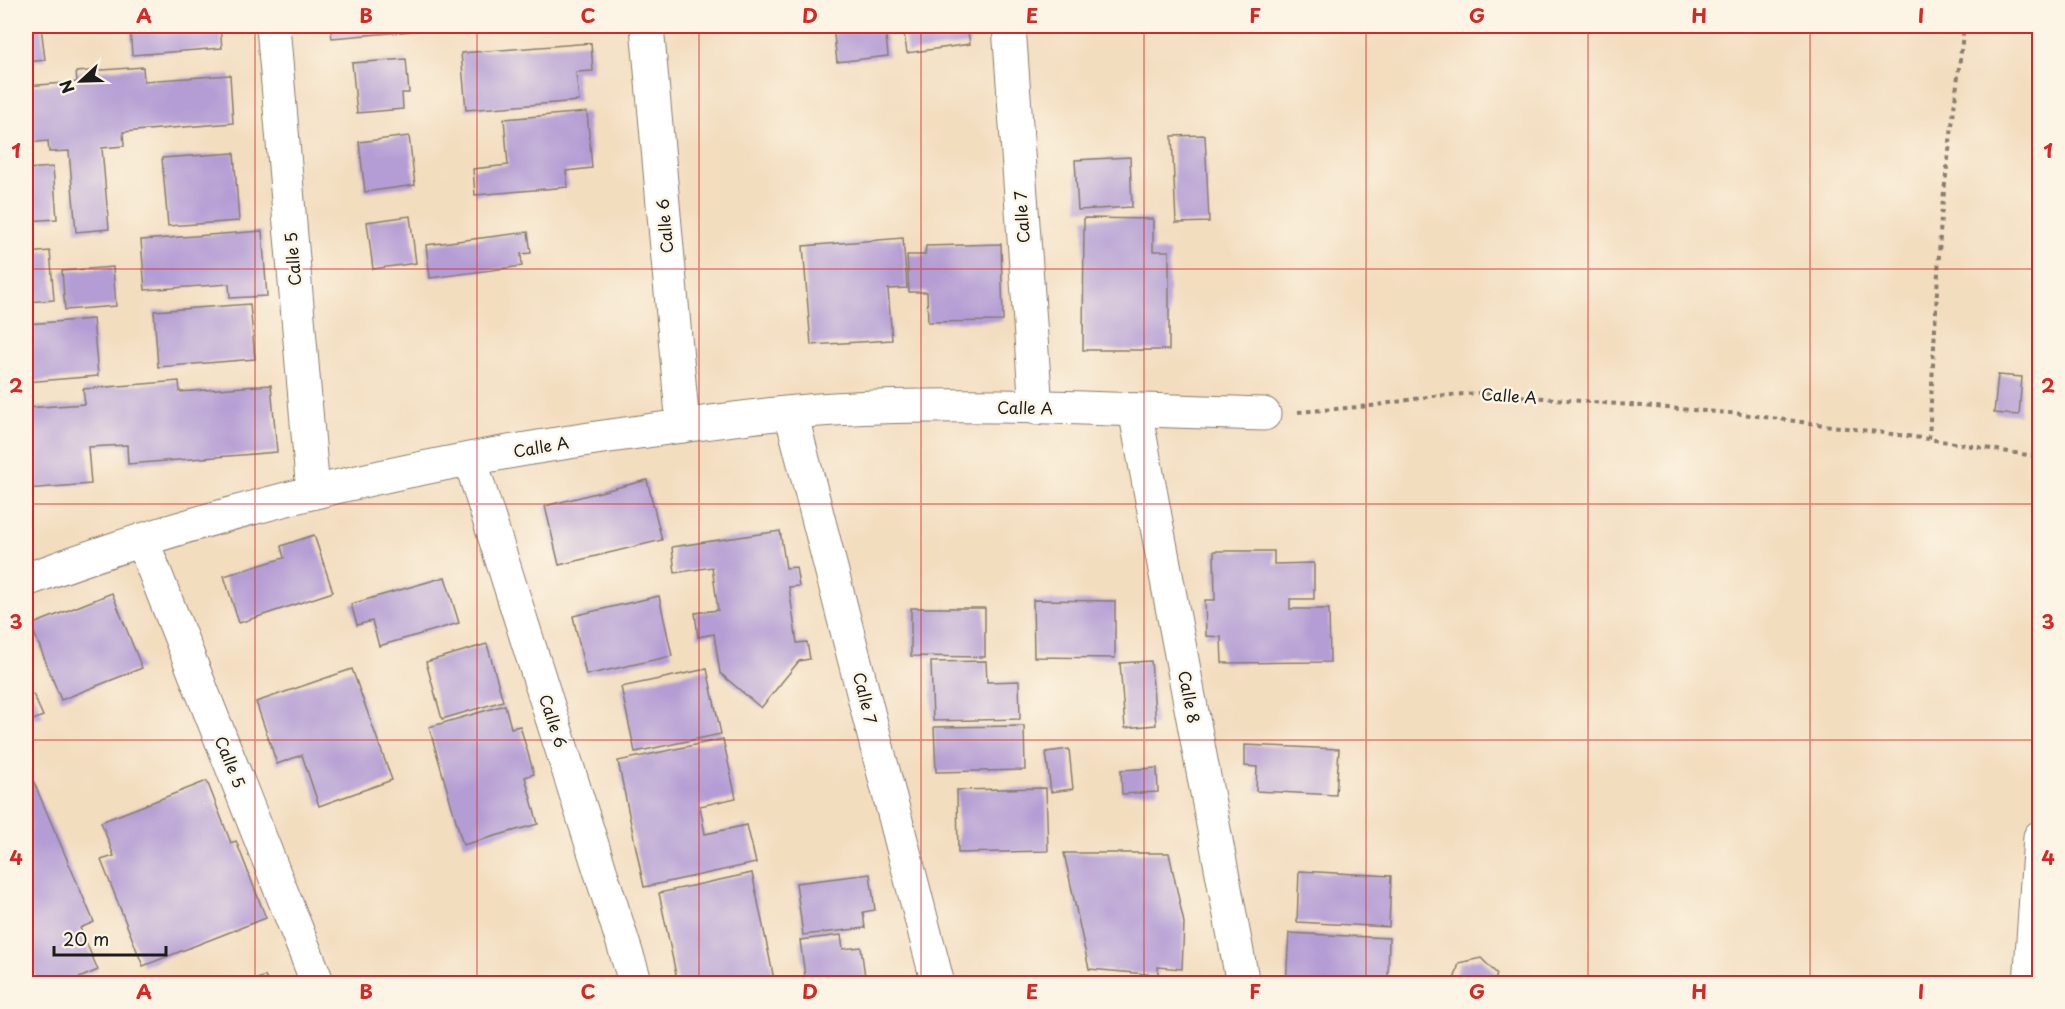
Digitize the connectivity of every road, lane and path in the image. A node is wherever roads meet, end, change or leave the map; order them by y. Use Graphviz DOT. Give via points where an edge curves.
graph roads {
  1 [pos="273,26"];
  2 [pos="647,26"];
  3 [pos="1009,26"];
  4 [pos="1964,26"];
  5 [pos="1036,408"];
  6 [pos="1135,410"];
  7 [pos="791,413"];
  8 [pos="1264,414"];
  9 [pos="683,426"];
  10 [pos="1929,439"];
  11 [pos="2040,457"];
  12 [pos="470,459"];
  13 [pos="313,492"];
  14 [pos="142,540"];
  15 [pos="26,580"];
  16 [pos="2040,837"];
  17 [pos="2037,898"];
  18 [pos="318,984"];
  19 [pos="636,984"];
  20 [pos="938,984"];
  21 [pos="1242,984"];
  22 [pos="2030,984"];
  1 -- 13 [label="street, Calle 5"];
  2 -- 9 [label="street, Calle 6"];
  3 -- 5 [label="street, Calle 7"];
  4 -- 10 [label="path" via="1941,218"];
  5 -- 6 [label="street, Calle A"];
  5 -- 7 [label="street, Calle A" via="901,406"];
  6 -- 8 [label="street, Calle A"];
  6 -- 21 [label="street, Calle 8"];
  7 -- 9 [label="street, Calle A"];
  7 -- 20 [label="street, Calle 7"];
  8 -- 10 [label="path, Calle A" via="1481,393 1742,414"];
  9 -- 12 [label="street, Calle A"];
  10 -- 11 [label="path, Calle A"];
  12 -- 13 [label="street, Calle A"];
  12 -- 19 [label="street, Calle 6"];
  13 -- 14 [label="street, Calle A"];
  14 -- 15 [label="street, Calle A"];
  14 -- 18 [label="street, Calle 5"];
  16 -- 17 [label="street"];
  17 -- 22 [label="street"];
}
